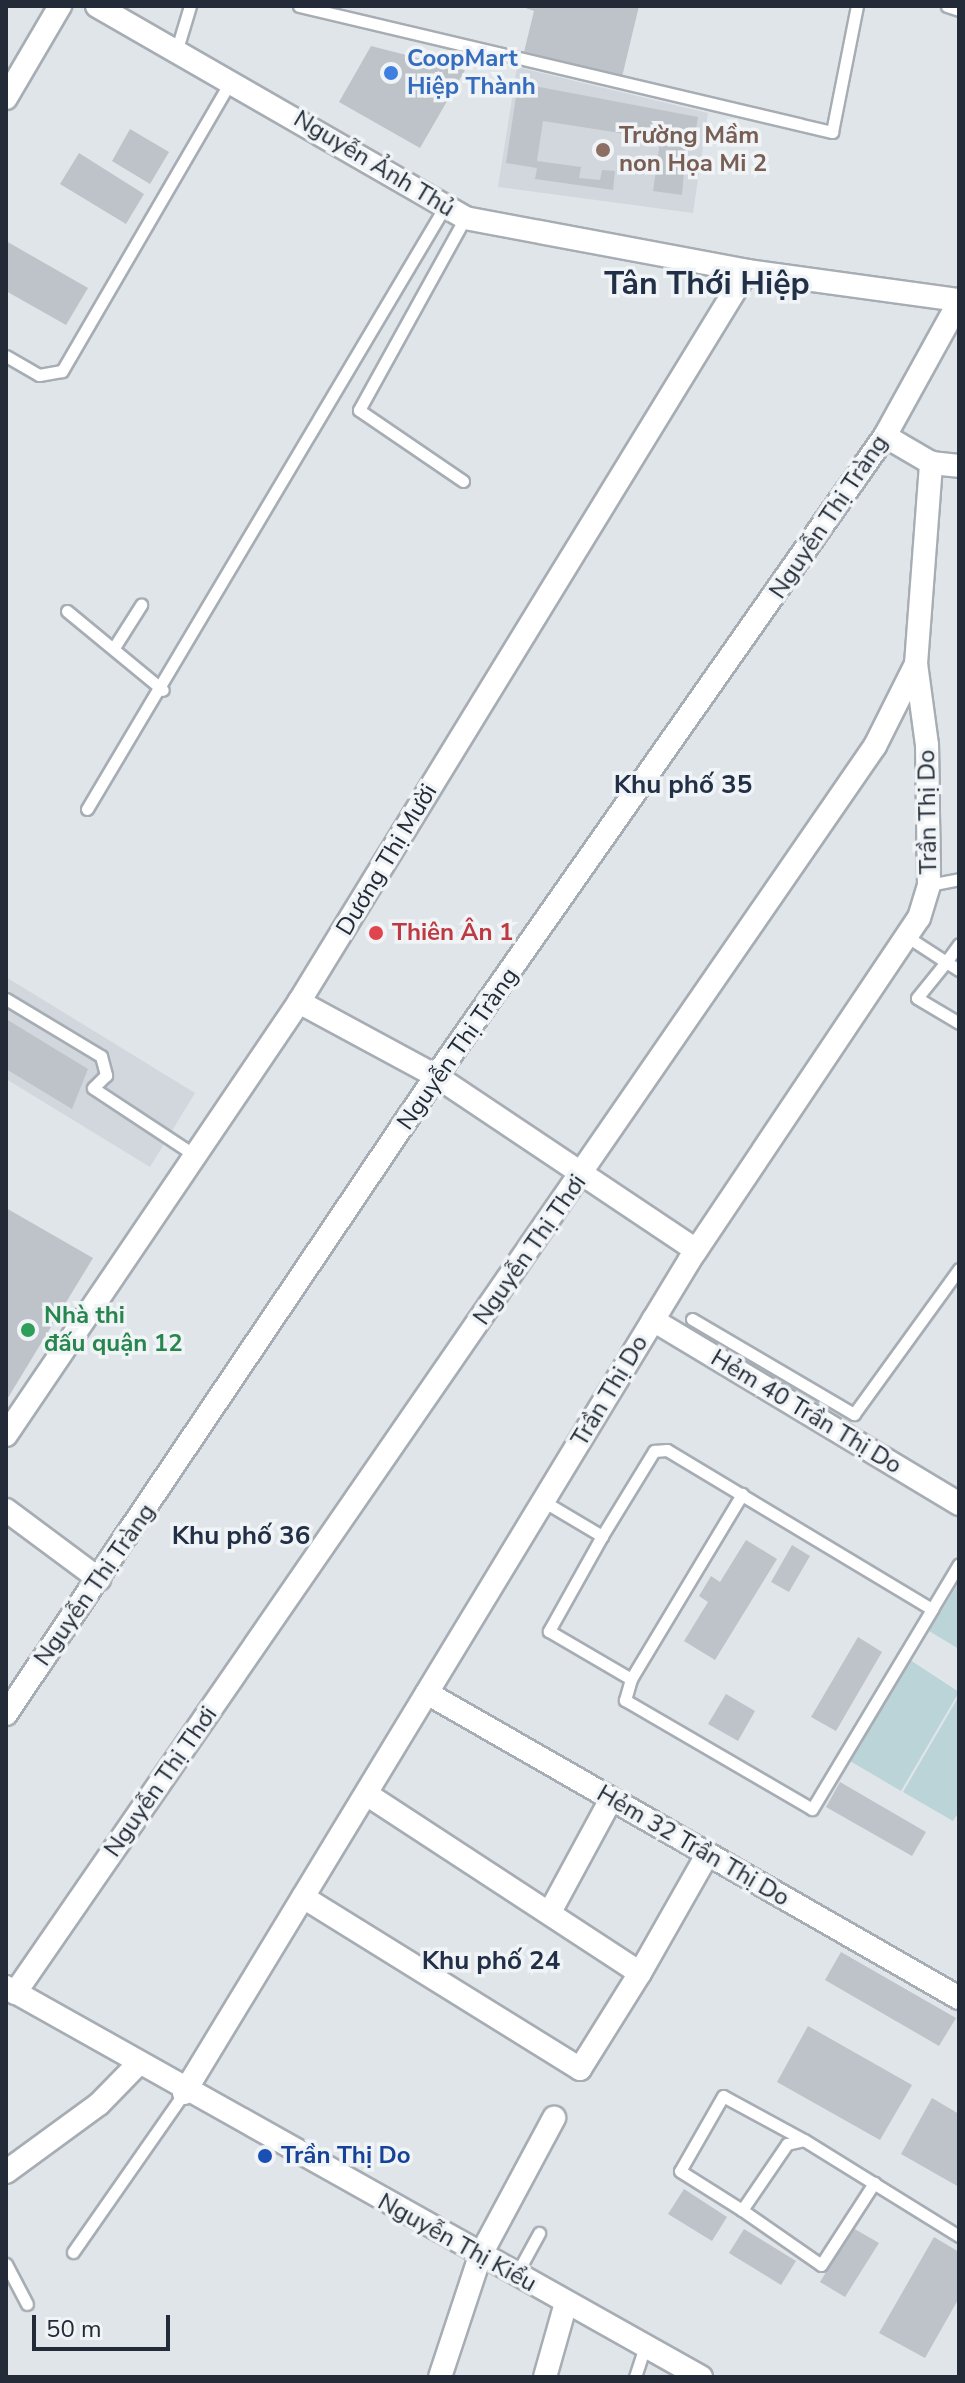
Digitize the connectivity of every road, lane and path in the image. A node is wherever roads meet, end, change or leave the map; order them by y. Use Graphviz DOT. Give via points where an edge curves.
graph roads {
  1 [pos="60,6"];
  2 [pos="97,6"];
  3 [pos="190,6"];
  4 [pos="299,6"];
  5 [pos="857,6"];
  6 [pos="947,6"];
  7 [pos="959,10"];
  8 [pos="177,49"];
  9 [pos="232,78"];
  10 [pos="6,98"];
  11 [pos="444,208"];
  12 [pos="465,218"];
  13 [pos="747,271"];
  14 [pos="959,301"];
  15 [pos="6,356"];
  16 [pos="885,436"];
  17 [pos="931,463"];
  18 [pos="959,466"];
  19 [pos="463,481"];
  20 [pos="141,605"];
  21 [pos="67,611"];
  22 [pos="115,646"];
  23 [pos="916,664"];
  24 [pos="163,690"];
  25 [pos="87,809"];
  26 [pos="959,879"];
  27 [pos="929,885"];
  28 [pos="905,936"];
  29 [pos="959,944"];
  30 [pos="946,962"];
  31 [pos="959,970"];
  32 [pos="6,999"];
  33 [pos="299,1002"];
  34 [pos="959,1023"];
  35 [pos="436,1076"];
  36 [pos="193,1154"];
  37 [pos="583,1173"];
  38 [pos="696,1250"];
  39 [pos="959,1269"];
  40 [pos="692,1319"];
  41 [pos="653,1320"];
  42 [pos="6,1435"];
  43 [pos="742,1494"];
  44 [pos="543,1501"];
  45 [pos="959,1504"];
  46 [pos="6,1510"];
  47 [pos="602,1536"];
  48 [pos="959,1564"];
  49 [pos="99,1579"];
  50 [pos="932,1609"];
  51 [pos="631,1679"];
  52 [pos="427,1693"];
  53 [pos="6,1714"];
  54 [pos="366,1794"];
  55 [pos="611,1799"];
  56 [pos="707,1855"];
  57 [pos="303,1897"];
  58 [pos="550,1912"];
  59 [pos="640,1973"];
  60 [pos="10,1990"];
  61 [pos="959,1998"];
  62 [pos="137,2065"];
  63 [pos="184,2093"];
  64 [pos="554,2118"];
  65 [pos="804,2140"];
  66 [pos="6,2172"];
  67 [pos="874,2183"];
  68 [pos="742,2210"];
  69 [pos="539,2233"];
  70 [pos="959,2236"];
  71 [pos="73,2252"];
  72 [pos="480,2256"];
  73 [pos="6,2264"];
  74 [pos="515,2275"];
  75 [pos="566,2303"];
  76 [pos="27,2304"];
  77 [pos="645,2346"];
  78 [pos="440,2377"];
  79 [pos="545,2377"];
  80 [pos="635,2377"];
  81 [pos="701,2377"];
  1 -- 10 [label="street"];
  2 -- 8 [label="street, Nguyễn Ảnh Thủ"];
  3 -- 8 [label="lane"];
  4 -- 5 [label="lane" via="832,132"];
  6 -- 7 [label="lane"];
  8 -- 9 [label="street, Nguyễn Ảnh Thủ"];
  9 -- 11 [label="street, Nguyễn Ảnh Thủ"];
  9 -- 15 [label="lane" via="62,371 39,375"];
  11 -- 12 [label="street, Nguyễn Ảnh Thủ"];
  11 -- 24 [label="lane"];
  12 -- 13 [label="street, Nguyễn Ảnh Thủ"];
  12 -- 19 [label="lane" via="359,410"];
  13 -- 14 [label="street, Nguyễn Ảnh Thủ"];
  13 -- 33 [label="street, Dương Thị Mười"];
  14 -- 16 [label="street, Nguyễn Thị Tràng"];
  16 -- 17 [label="street"];
  16 -- 35 [label="street, Nguyễn Thị Tràng"];
  17 -- 18 [label="street"];
  17 -- 23 [label="street, Nguyễn Thị Thơi"];
  20 -- 22 [label="lane"];
  21 -- 22 [label="lane"];
  22 -- 24 [label="lane"];
  23 -- 27 [label="street, Trần Thị Do" via="927,745"];
  23 -- 37 [label="street, Nguyễn Thị Thơi" via="825,824"];
  24 -- 25 [label="lane"];
  26 -- 27 [label="lane"];
  27 -- 28 [label="street, Trần Thị Do"];
  28 -- 30 [label="lane"];
  28 -- 38 [label="street, Trần Thị Do"];
  29 -- 30 [label="lane"];
  30 -- 31 [label="lane"];
  30 -- 34 [label="lane" via="917,998"];
  32 -- 36 [label="lane" via="101,1056 106,1075 93,1088"];
  33 -- 35 [label="street"];
  33 -- 36 [label="street, Dương Thị Mười"];
  35 -- 37 [label="street"];
  35 -- 49 [label="street, Nguyễn Thị Tràng"];
  36 -- 42 [label="street, Dương Thị Mười"];
  37 -- 38 [label="street"];
  37 -- 60 [label="street, Nguyễn Thị Thơi"];
  38 -- 41 [label="street, Trần Thị Do"];
  39 -- 40 [label="lane" via="854,1414"];
  41 -- 44 [label="street, Trần Thị Do"];
  41 -- 45 [label="street, Hẻm 40 Trần Thị Do"];
  43 -- 47 [label="lane" via="667,1450 654,1451"];
  43 -- 50 [label="lane"];
  43 -- 51 [label="lane"];
  44 -- 47 [label="lane"];
  44 -- 52 [label="street, Trần Thị Do"];
  46 -- 49 [label="street"];
  47 -- 51 [label="lane" via="549,1631"];
  48 -- 50 [label="lane"];
  49 -- 53 [label="street, Nguyễn Thị Tràng"];
  50 -- 51 [label="lane" via="812,1809 625,1700"];
  52 -- 54 [label="street, Trần Thị Do"];
  52 -- 55 [label="street, Hẻm 32 Trần Thị Do"];
  54 -- 57 [label="street, Trần Thị Do"];
  54 -- 58 [label="street"];
  55 -- 56 [label="street, Hẻm 32 Trần Thị Do"];
  55 -- 58 [label="street"];
  56 -- 59 [label="street"];
  56 -- 61 [label="street, Hẻm 32 Trần Thị Do"];
  57 -- 59 [label="street" via="580,2069"];
  57 -- 63 [label="street, Trần Thị Do"];
  58 -- 59 [label="street"];
  60 -- 62 [label="street, Nguyễn Thị Kiểu"];
  62 -- 63 [label="street, Nguyễn Thị Kiểu"];
  62 -- 66 [label="street" via="99,2104"];
  63 -- 71 [label="lane"];
  63 -- 72 [label="street, Nguyễn Thị Kiểu"];
  64 -- 72 [label="street"];
  65 -- 67 [label="lane"];
  65 -- 68 [label="lane" via="787,2144"];
  65 -- 68 [label="lane" via="723,2096 680,2171"];
  67 -- 68 [label="lane" via="821,2265"];
  67 -- 70 [label="lane"];
  69 -- 74 [label="lane"];
  72 -- 74 [label="street, Nguyễn Thị Kiểu"];
  72 -- 78 [label="street"];
  73 -- 76 [label="lane"];
  74 -- 75 [label="street, Nguyễn Thị Kiểu"];
  75 -- 77 [label="street, Nguyễn Thị Kiểu"];
  75 -- 79 [label="street"];
  77 -- 80 [label="lane"];
  77 -- 81 [label="street, Nguyễn Thị Kiểu"];
}
